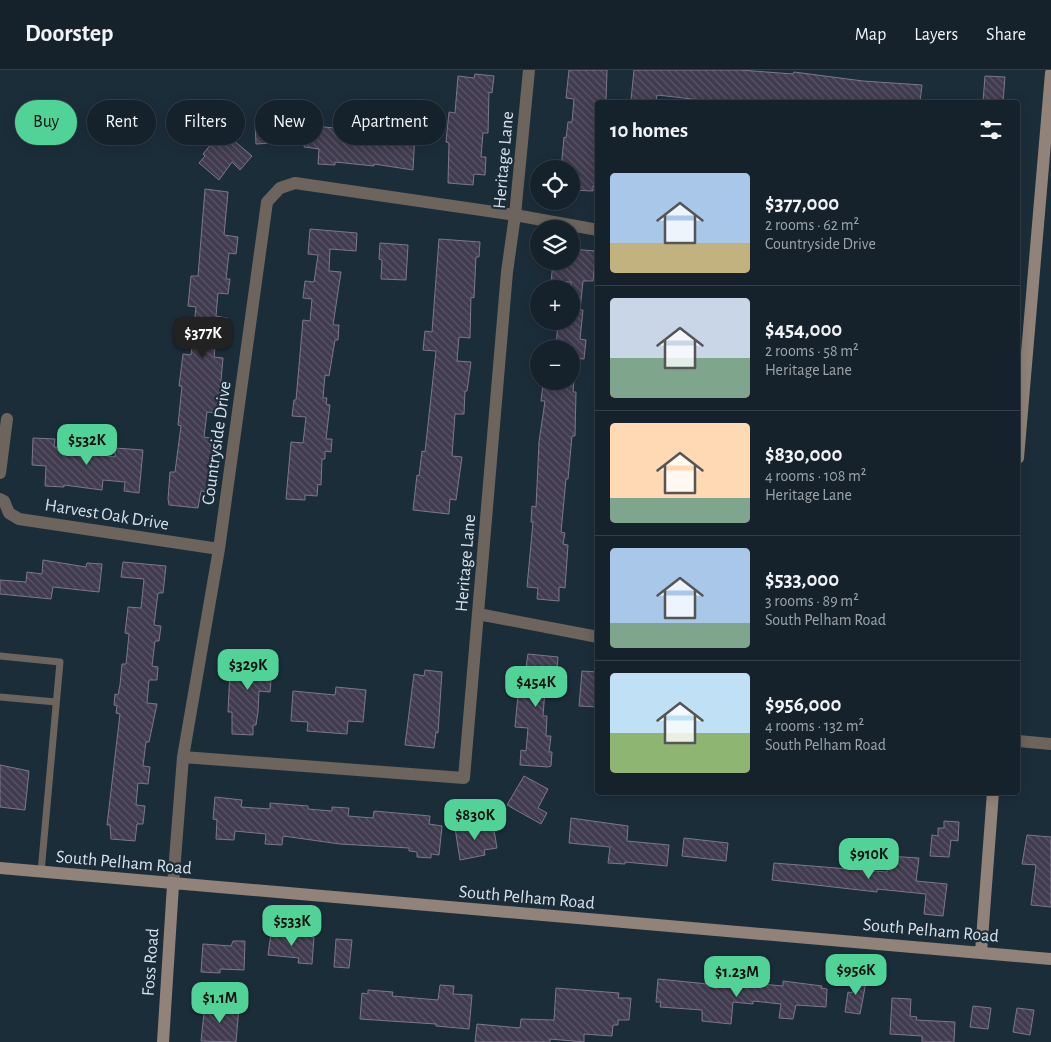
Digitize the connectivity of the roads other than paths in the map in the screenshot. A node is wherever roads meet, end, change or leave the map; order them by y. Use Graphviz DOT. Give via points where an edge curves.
graph roads {
  1 [pos="529,70"];
  2 [pos="1051,73"];
  3 [pos="515,215"];
  4 [pos="595,229"];
  5 [pos="7,419"];
  6 [pos="1020,435"];
  7 [pos="0,473"];
  8 [pos="0,499"];
  9 [pos="219,549"];
  10 [pos="478,614"];
  11 [pos="595,636"];
  12 [pos="0,656"];
  13 [pos="0,697"];
  14 [pos="56,702"];
  15 [pos="1020,741"];
  16 [pos="1051,744"];
  17 [pos="182,758"];
  18 [pos="993,795"];
  19 [pos="0,868"];
  20 [pos="41,872"];
  21 [pos="173,885"];
  22 [pos="981,952"];
  23 [pos="1051,959"];
  24 [pos="163,1042"];
  1 -- 3 [label="street, Heritage Lane"];
  2 -- 6 [label="main road"];
  3 -- 4 [label="street, Countryside Drive"];
  3 -- 9 [label="street, Countryside Drive" via="296,183 280,188 267,202"];
  3 -- 10 [label="street, Heritage Lane" via="507,272"];
  5 -- 7 [label="street"];
  8 -- 9 [label="street, Harvest Oak Drive" via="9,513 19,518"];
  9 -- 17 [label="street, Countryside Drive"];
  10 -- 11 [label="street"];
  10 -- 17 [label="street, Heritage Lane" via="464,778"];
  12 -- 14 [label="lane" via="60,662"];
  13 -- 14 [label="lane"];
  14 -- 20 [label="lane"];
  15 -- 16 [label="street"];
  17 -- 21 [label="street, Countryside Drive"];
  18 -- 22 [label="main road"];
  19 -- 20 [label="main road, South Pelham Road"];
  20 -- 21 [label="main road, South Pelham Road"];
  21 -- 22 [label="main road, South Pelham Road"];
  21 -- 24 [label="main road, Foss Road"];
  22 -- 23 [label="main road, South Pelham Road"];
}
